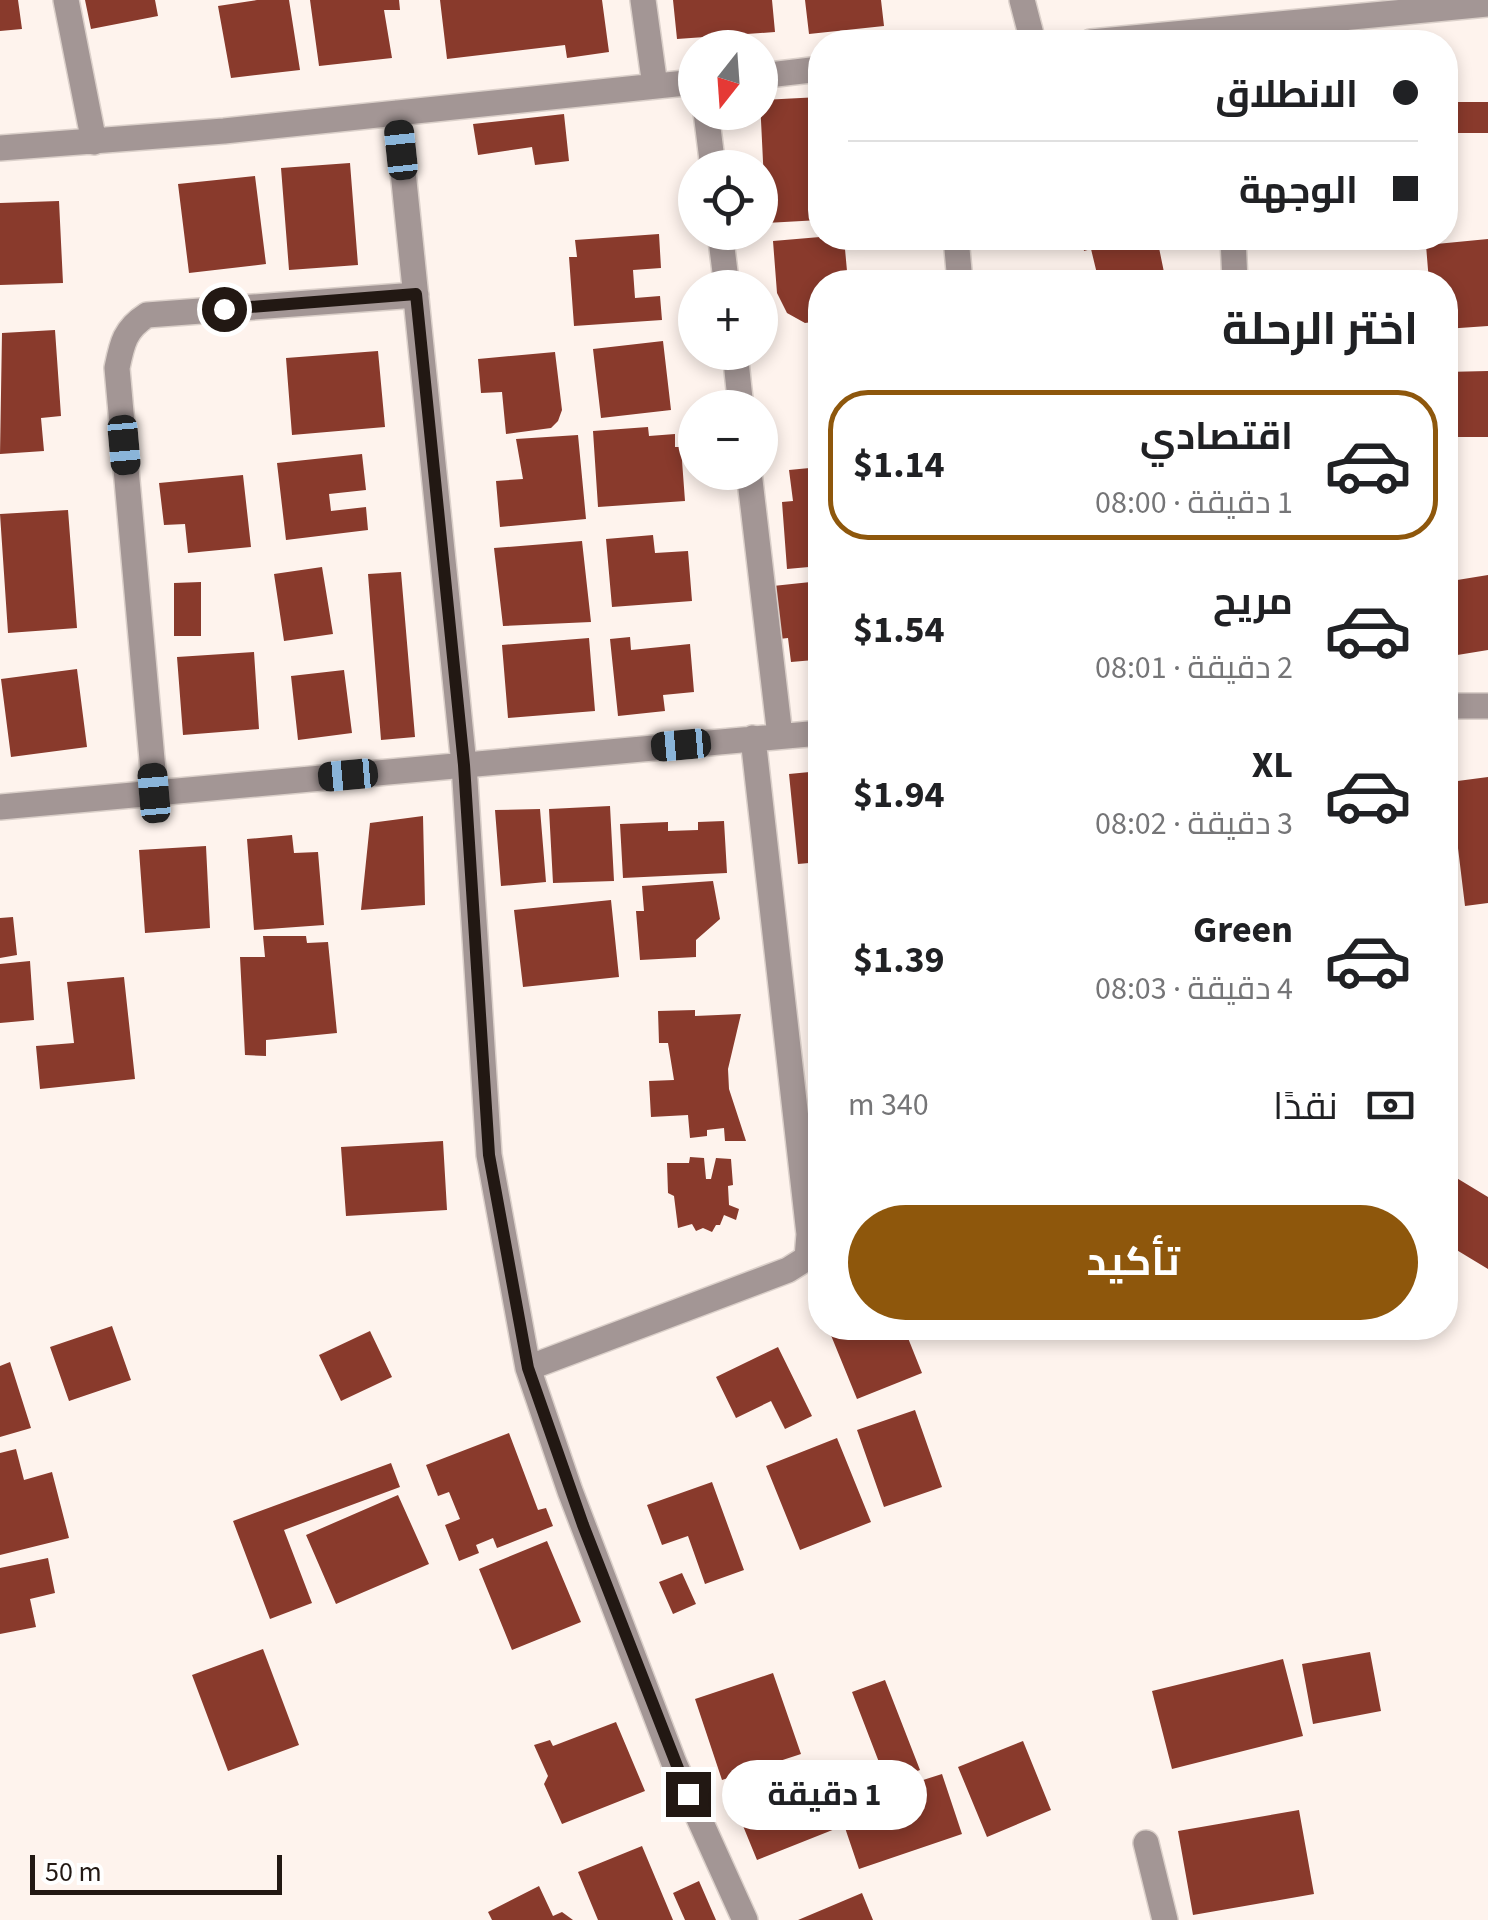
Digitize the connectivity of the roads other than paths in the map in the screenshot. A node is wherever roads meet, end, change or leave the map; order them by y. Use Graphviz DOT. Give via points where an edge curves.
graph roads {
  1 [pos="66,0"];
  2 [pos="643,0"];
  3 [pos="1022,0"];
  4 [pos="1488,4"];
  5 [pos="1030,30"];
  6 [pos="1272,30"];
  7 [pos="808,71"];
  8 [pos="778,74"];
  9 [pos="678,84"];
  10 [pos="655,86"];
  11 [pos="397,113"];
  12 [pos="94,142"];
  13 [pos="0,148"];
  14 [pos="416,294"];
  15 [pos="751,490"];
  16 [pos="1458,706"];
  17 [pos="1488,706"];
  18 [pos="808,733"];
  19 [pos="780,736"];
  20 [pos="753,738"];
  21 [pos="464,765"];
  22 [pos="154,793"];
  23 [pos="0,807"];
  24 [pos="808,1225"];
  25 [pos="808,1246"];
  26 [pos="528,1368"];
  27 [pos="1146,1843"];
  28 [pos="745,1920"];
  29 [pos="1165,1920"];
  1 -- 12 [label="street"];
  2 -- 10 [label="street"];
  3 -- 5 [label="street"];
  4 -- 6 [label="street"];
  7 -- 8 [label="street"];
  9 -- 10 [label="street"];
  10 -- 11 [label="street"];
  11 -- 12 [label="street"];
  11 -- 14 [label="street"];
  12 -- 13 [label="street"];
  14 -- 21 [label="street"];
  14 -- 22 [label="street" via="147,315 123,340 118,368"];
  15 -- 19 [label="street"];
  16 -- 17 [label="street"];
  18 -- 19 [label="street"];
  19 -- 20 [label="street"];
  20 -- 21 [label="street"];
  20 -- 24 [label="street"];
  21 -- 22 [label="street"];
  21 -- 26 [label="street" via="489,1155"];
  22 -- 23 [label="street"];
  25 -- 26 [label="street" via="807,1258 788,1270"];
  26 -- 28 [label="street" via="674,1763"];
  27 -- 29 [label="street"];
}
